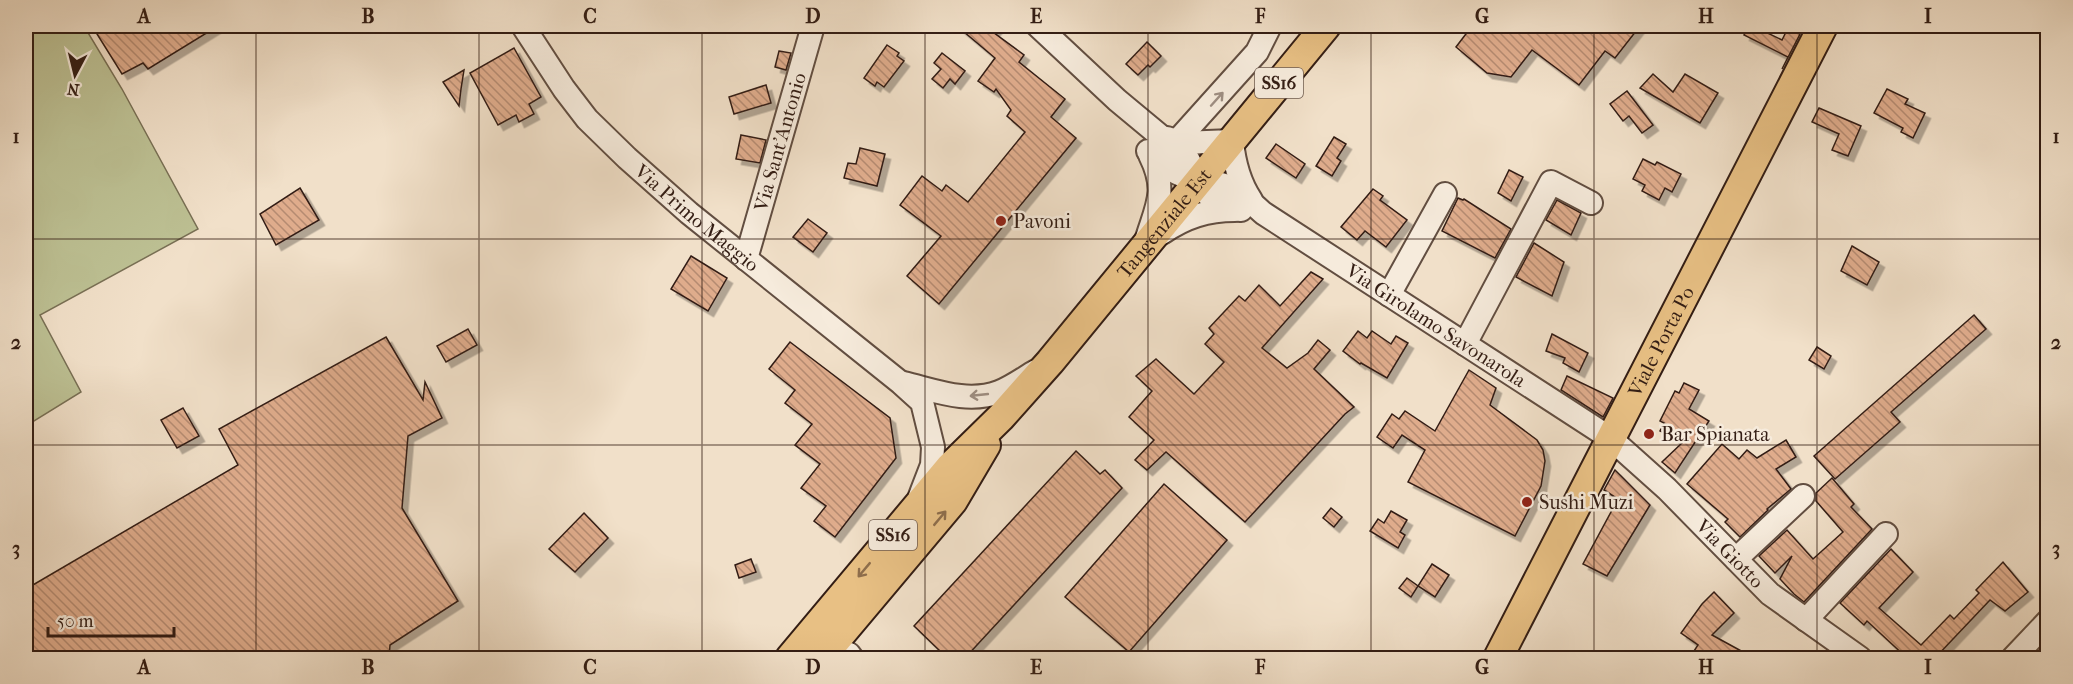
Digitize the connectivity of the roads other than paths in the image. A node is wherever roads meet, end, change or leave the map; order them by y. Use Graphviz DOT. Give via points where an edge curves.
graph roads {
  1 [pos="523,26"];
  2 [pos="813,26"];
  3 [pos="1038,26"];
  4 [pos="1270,26"];
  5 [pos="1326,26"];
  6 [pos="1823,26"];
  7 [pos="1151,141"];
  8 [pos="1177,141"];
  9 [pos="1232,141"];
  10 [pos="1197,181"];
  11 [pos="1444,194"];
  12 [pos="1591,203"];
  13 [pos="1252,209"];
  14 [pos="1147,245"];
  15 [pos="746,259"];
  16 [pos="1389,295"];
  17 [pos="1465,344"];
  18 [pos="1050,362"];
  19 [pos="901,382"];
  20 [pos="1001,417"];
  21 [pos="1610,438"];
  22 [pos="1803,496"];
  23 [pos="915,509"];
  24 [pos="1886,534"];
  25 [pos="1736,560"];
  26 [pos="1806,620"];
  27 [pos="2048,621"];
  28 [pos="790,658"];
  29 [pos="821,658"];
  30 [pos="1498,658"];
  31 [pos="1860,658"];
  32 [pos="2013,658"];
  1 -- 15 [label="street, Via Primo Maggio" via="587,119 689,213"];
  2 -- 15 [label="street, Via Sant'Antonio"];
  3 -- 7 [label="street" via="1117,100"];
  8 -- 4 [label="street, one-way" via="1257,52"];
  5 -- 9 [label="main road, Tangenziale Est / SS16"];
  6 -- 21 [label="main road, Viale Porta Po"];
  7 -- 8 [label="street"];
  7 -- 10 [label="street" via="1188,159"];
  7 -- 14 [label="street" via="1161,188"];
  8 -- 9 [label="street"];
  9 -- 10 [label="main road, Tangenziale Est / SS16"];
  9 -- 13 [label="street" via="1234,161"];
  10 -- 13 [label="street, Via Girolamo Savonarola" via="1235,190"];
  10 -- 14 [label="main road, Tangenziale Est / SS16"];
  11 -- 16 [label="street"];
  12 -- 17 [label="street" via="1551,182"];
  13 -- 14 [label="street" via="1214,211 1181,220"];
  13 -- 16 [label="street, Via Girolamo Savonarola"];
  14 -- 18 [label="main road, Tangenziale Est / SS16"];
  15 -- 19 [label="street, Via Primo Maggio"];
  16 -- 17 [label="street, Via Girolamo Savonarola"];
  17 -- 21 [label="street, Via Girolamo Savonarola"];
  18 -- 19 [label="street, Via Primo Maggio, one-way" via="1000,392 980,396 954,397"];
  18 -- 20 [label="main road, Tangenziale Est / SS16"];
  19 -- 23 [label="street, Via Primo Maggio" via="922,402 933,447 932,465"];
  20 -- 23 [label="main road, Tangenziale Est / SS16" via="950,467"];
  29 -- 20 [label="main road, Tangenziale Est / SS16, one-way" via="953,501"];
  21 -- 25 [label="street, Via Giotto" via="1667,489"];
  21 -- 30 [label="main road, Viale Porta Po"];
  22 -- 25 [label="street"];
  23 -- 28 [label="main road, Tangenziale Est / SS16, one-way"];
  24 -- 26 [label="street"];
  25 -- 26 [label="street, Via Giotto" via="1770,594"];
  26 -- 31 [label="street, Via Giotto"];
  27 -- 32 [label="street"];
}
